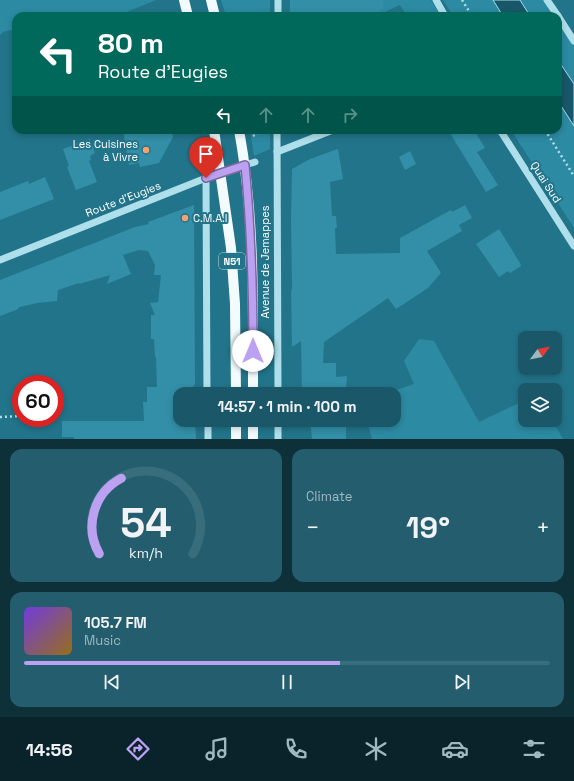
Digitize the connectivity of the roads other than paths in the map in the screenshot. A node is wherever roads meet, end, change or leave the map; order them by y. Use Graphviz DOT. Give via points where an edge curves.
graph roads {
  1 [pos="184,0"];
  2 [pos="211,0"];
  3 [pos="278,0"];
  4 [pos="436,0"];
  5 [pos="547,0"];
  6 [pos="187,12"];
  7 [pos="214,12"];
  8 [pos="278,12"];
  9 [pos="443,12"];
  10 [pos="555,12"];
  11 [pos="562,22"];
  12 [pos="574,41"];
  13 [pos="215,134"];
  14 [pos="240,134"];
  15 [pos="277,134"];
  16 [pos="323,134"];
  17 [pos="503,134"];
  18 [pos="277,152"];
  19 [pos="255,162"];
  20 [pos="245,165"];
  21 [pos="221,173"];
  22 [pos="206,178"];
  23 [pos="574,246"];
  24 [pos="0,260"];
  25 [pos="207,387"];
  26 [pos="236,387"];
  27 [pos="253,387"];
  28 [pos="278,387"];
  29 [pos="208,427"];
  30 [pos="236,427"];
  31 [pos="253,427"];
  32 [pos="278,427"];
  33 [pos="208,439"];
  34 [pos="236,439"];
  35 [pos="253,439"];
  36 [pos="278,439"];
  1 -- 6 [label="main road"];
  2 -- 7 [label="main road"];
  3 -- 8 [label="street"];
  4 -- 9 [label="street"];
  5 -- 10 [label="street"];
  11 -- 12 [label="street"];
  13 -- 21 [label="main road, N51"];
  14 -- 20 [label="main road, Avenue de Jemappes / N51"];
  15 -- 18 [label="street, Avenue de Jemappes"];
  16 -- 18 [label="street"];
  17 -- 23 [label="street, Quai Sud"];
  18 -- 28 [label="street, Avenue de Jemappes"];
  19 -- 20 [label="street, Route d'Eugies"];
  20 -- 21 [label="street, Route d'Eugies"];
  20 -- 27 [label="main road, Avenue de Jemappes / N51" via="252,259"];
  21 -- 22 [label="street, Route d'Eugies"];
  21 -- 26 [label="main road, N51" via="235,304"];
  22 -- 24 [label="street, Route d'Eugies"];
  22 -- 25 [label="street"];
  29 -- 33 [label="street"];
  30 -- 34 [label="main road"];
  31 -- 35 [label="main road"];
  32 -- 36 [label="street"];
}
